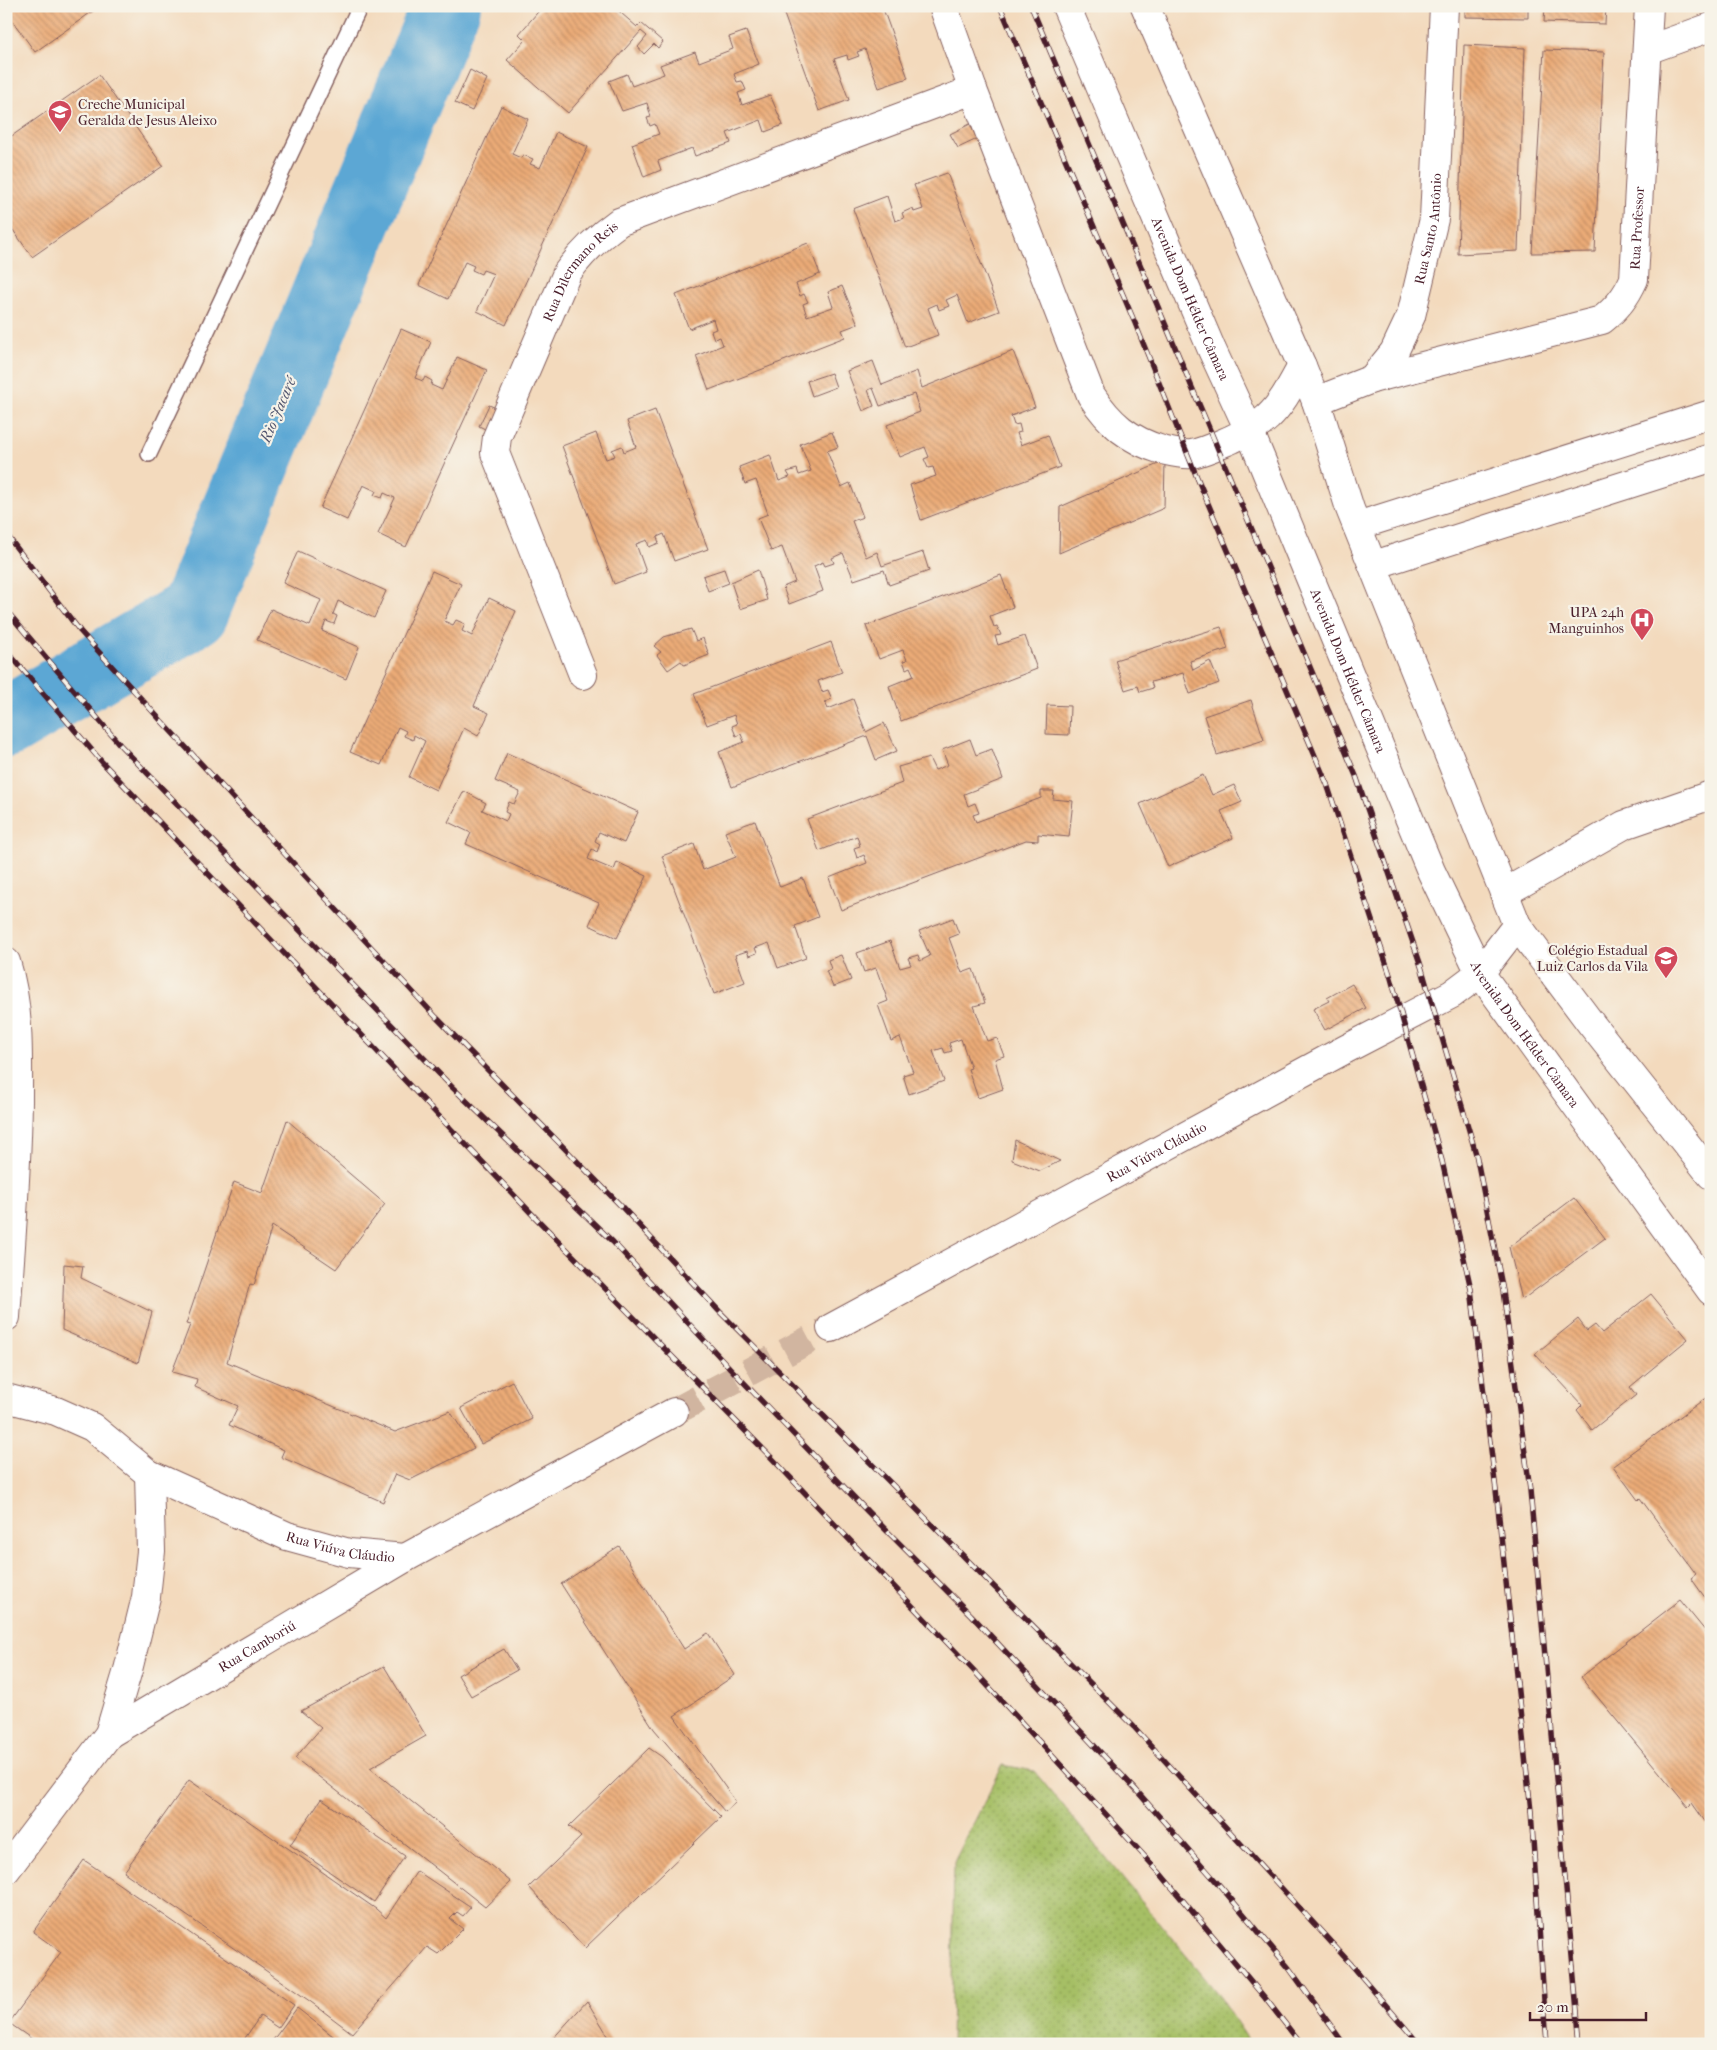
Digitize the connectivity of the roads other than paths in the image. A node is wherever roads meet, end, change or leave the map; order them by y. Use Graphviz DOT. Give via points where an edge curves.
graph roads {
  1 [pos="360,6"];
  2 [pos="943,6"];
  3 [pos="1066,6"];
  4 [pos="1145,6"];
  5 [pos="1444,6"];
  6 [pos="1649,6"];
  7 [pos="1711,27"];
  8 [pos="1647,50"];
  9 [pos="973,90"];
  10 [pos="1302,366"];
  11 [pos="1372,379"];
  12 [pos="1316,401"];
  13 [pos="1711,414"];
  14 [pos="1249,430"];
  15 [pos="149,454"];
  16 [pos="1711,458"];
  17 [pos="1357,526"];
  18 [pos="1374,565"];
  19 [pos="583,675"];
  20 [pos="1711,795"];
  21 [pos="1504,893"];
  22 [pos="1517,925"];
  23 [pos="6,962"];
  24 [pos="1480,973"];
  25 [pos="1711,1175"];
  26 [pos="1711,1291"];
  27 [pos="6,1317"];
  28 [pos="830,1328"];
  29 [pos="6,1398"];
  30 [pos="674,1412"];
  31 [pos="149,1474"];
  32 [pos="405,1558"];
  33 [pos="109,1734"];
  34 [pos="6,1870"];
  1 -- 15 [label="lane"];
  2 -- 9 [label="street"];
  3 -- 14 [label="street, Avenida Dom Hélder Câmara"];
  4 -- 10 [label="street"];
  5 -- 11 [label="street, Rua Santo Antônio" via="1434,219 1411,316 1394,352"];
  6 -- 8 [label="street, Rua Professor"];
  7 -- 8 [label="street"];
  8 -- 11 [label="street, Rua Professor" via="1634,280 1626,297 1602,320"];
  9 -- 14 [label="street" via="1091,395 1105,416 1124,433 1146,445 1191,454"];
  9 -- 19 [label="street, Rua Dilermano Reis" via="618,222 598,237 567,273 498,437 495,453"];
  10 -- 12 [label="street"];
  10 -- 14 [label="street" via="1283,400 1268,418"];
  11 -- 12 [label="street, Rua Santo Antônio"];
  12 -- 17 [label="street"];
  13 -- 17 [label="street"];
  14 -- 24 [label="street, Avenida Dom Hélder Câmara" via="1431,871"];
  16 -- 18 [label="street"];
  17 -- 18 [label="street"];
  18 -- 21 [label="street"];
  20 -- 21 [label="street" via="1624,825"];
  21 -- 22 [label="street"];
  22 -- 24 [label="street, Rua Viúva Cláudio"];
  22 -- 25 [label="street"];
  23 -- 27 [label="street" via="16,1014 18,1062 15,1205"];
  24 -- 26 [label="street, Avenida Dom Hélder Câmara"];
  24 -- 28 [label="street, Rua Viúva Cláudio" via="1452,994"];
  29 -- 31 [label="street, Rua Viúva Cláudio" via="56,1411 92,1427"];
  30 -- 32 [label="street, Rua Viúva Cláudio"];
  31 -- 32 [label="street, Rua Viúva Cláudio" via="287,1536 349,1553"];
  31 -- 33 [label="street, Rua Camboriú" via="152,1551 146,1597"];
  32 -- 33 [label="street, Rua Camboriú"];
  33 -- 34 [label="street, Rua Camboriú"];
}
